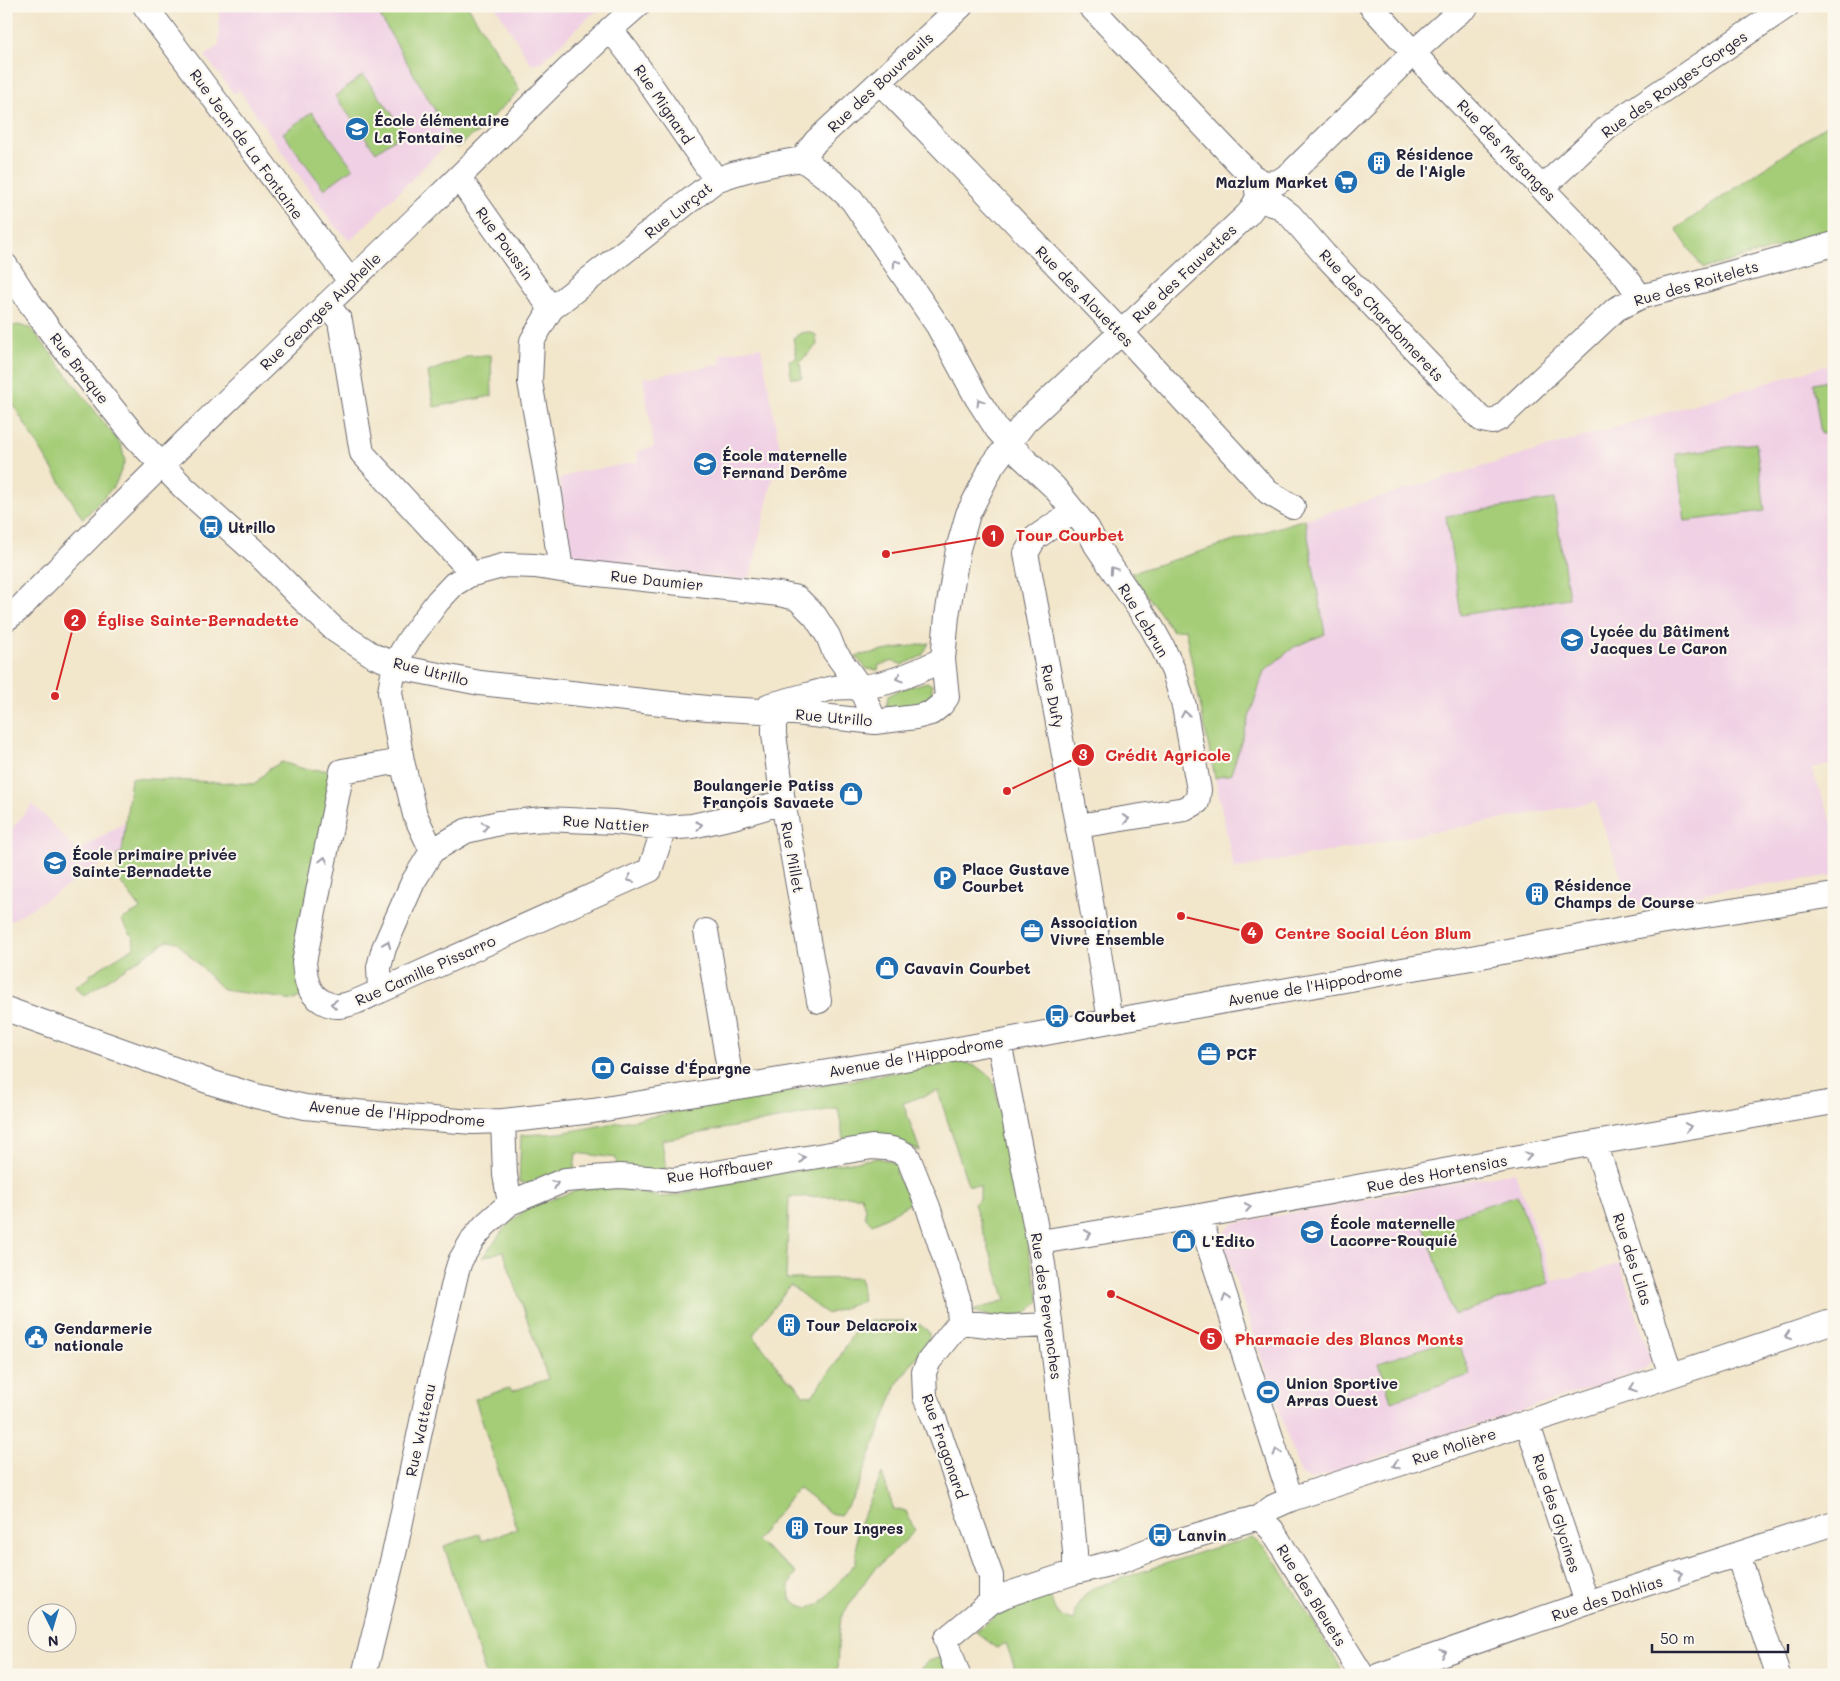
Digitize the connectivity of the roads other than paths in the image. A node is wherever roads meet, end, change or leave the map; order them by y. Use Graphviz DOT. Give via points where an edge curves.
graph roads {
  1 [pos="145,6"];
  2 [pos="637,6"];
  3 [pos="961,6"];
  4 [pos="1090,6"];
  5 [pos="1371,6"];
  6 [pos="1467,6"];
  7 [pos="1787,6"];
  8 [pos="610,29"];
  9 [pos="1414,52"];
  10 [pos="880,82"];
  11 [pos="802,159"];
  12 [pos="459,178"];
  13 [pos="716,180"];
  14 [pos="1543,187"];
  15 [pos="1268,194"];
  16 [pos="1834,244"];
  17 [pos="6,266"];
  18 [pos="350,281"];
  19 [pos="1640,297"];
  20 [pos="327,304"];
  21 [pos="551,309"];
  22 [pos="1121,332"];
  23 [pos="1482,420"];
  24 [pos="1009,441"];
  25 [pos="161,465"];
  26 [pos="1293,507"];
  27 [pos="1073,512"];
  28 [pos="560,570"];
  29 [pos="469,574"];
  30 [pos="6,619"];
  31 [pos="943,659"];
  32 [pos="395,663"];
  33 [pos="860,687"];
  34 [pos="947,697"];
  35 [pos="745,709"];
  36 [pos="774,712"];
  37 [pos="875,722"];
  38 [pos="402,761"];
  39 [pos="783,802"];
  40 [pos="1078,826"];
  41 [pos="664,828"];
  42 [pos="432,851"];
  43 [pos="1834,895"];
  44 [pos="706,931"];
  45 [pos="380,991"];
  46 [pos="819,1001"];
  47 [pos="6,1009"];
  48 [pos="1110,1021"];
  49 [pos="999,1042"];
  50 [pos="732,1087"];
  51 [pos="1832,1107"];
  52 [pos="503,1121"];
  53 [pos="1595,1143"];
  54 [pos="510,1203"];
  55 [pos="1200,1216"];
  56 [pos="1040,1242"];
  57 [pos="1834,1321"];
  58 [pos="960,1322"];
  59 [pos="1050,1325"];
  60 [pos="1672,1374"];
  61 [pos="1527,1422"];
  62 [pos="1291,1499"];
  63 [pos="1259,1517"];
  64 [pos="1834,1523"];
  65 [pos="1738,1555"];
  66 [pos="1075,1572"];
  67 [pos="991,1602"];
  68 [pos="1587,1603"];
  69 [pos="364,1675"];
  70 [pos="958,1675"];
  71 [pos="1362,1675"];
  72 [pos="1380,1675"];
  73 [pos="1778,1675"];
  1 -- 18 [label="street, Rue Jean de La Fontaine"];
  2 -- 8 [label="street, Rue Georges Auphelle"];
  3 -- 10 [label="street, Rue des Bouvreuils"];
  4 -- 15 [label="street, Rue des Chardonnerets"];
  5 -- 9 [label="street, Rue des Mésanges"];
  6 -- 9 [label="street, Rue des Fauvettes"];
  7 -- 14 [label="street, Rue des Rouges-Gorges" via="1607,128"];
  8 -- 12 [label="street, Rue Georges Auphelle"];
  8 -- 13 [label="street, Rue Mignard"];
  9 -- 14 [label="street, Rue des Mésanges"];
  9 -- 15 [label="street, Rue des Fauvettes"];
  10 -- 11 [label="street, Rue des Bouvreuils" via="816,141"];
  10 -- 22 [label="street, Rue des Alouettes"];
  11 -- 13 [label="street, Rue Lurçat" via="757,166"];
  24 -- 11 [label="street, one-way" via="997,429 938,326 852,200"];
  12 -- 18 [label="street, Rue Georges Auphelle"];
  12 -- 21 [label="street, Rue Poussin"];
  13 -- 21 [label="street, Rue Lurçat"];
  14 -- 19 [label="street, Rue des Mésanges" via="1624,274"];
  15 -- 22 [label="street, Rue des Fauvettes"];
  15 -- 23 [label="street, Rue des Chardonnerets"];
  16 -- 19 [label="street, Rue des Roitelets"];
  17 -- 25 [label="street, Rue Braque" via="54,336"];
  18 -- 20 [label="street, Rue Georges Auphelle"];
  19 -- 23 [label="street, Rue des Roitelets" via="1616,309 1500,418 1492,422"];
  20 -- 25 [label="street, Rue Georges Auphelle"];
  20 -- 29 [label="street" via="340,321 362,453 464,564"];
  21 -- 28 [label="street, Rue Lurçat" via="532,342 530,382"];
  22 -- 24 [label="street, Rue des Fauvettes"];
  22 -- 26 [label="street, Rue des Alouettes" via="1268,492"];
  24 -- 27 [label="street, Rue Lebrun" via="1020,456 1054,487"];
  24 -- 31 [label="street, Rue des Fauvettes" via="992,466 968,514 958,549"];
  25 -- 30 [label="street, Rue Georges Auphelle"];
  25 -- 32 [label="street, Rue Utrillo" via="336,631 374,656"];
  27 -- 40 [label="street, Rue Dufy" via="1035,538 1026,553"];
  40 -- 27 [label="street, Rue Lebrun, one-way" via="1184,809 1196,802 1199,790 1184,706 1174,672 1146,618 1088,529"];
  28 -- 29 [label="street, Rue Daumier" via="506,565"];
  28 -- 33 [label="street, Rue Daumier" via="797,598 815,616 834,651"];
  29 -- 32 [label="street, Rue Daumier" via="438,601"];
  31 -- 33 [label="street, Rue Utrillo, one-way" via="918,672"];
  31 -- 34 [label="street, Rue des Fauvettes"];
  32 -- 35 [label="street, Rue Utrillo" via="408,669 480,683 707,708"];
  32 -- 38 [label="street" via="390,692"];
  33 -- 35 [label="street, Rue Utrillo" via="831,688"];
  33 -- 37 [label="street, Rue Daumier"];
  34 -- 37 [label="street, Rue Utrillo" via="930,713"];
  35 -- 36 [label="street, Rue Utrillo"];
  36 -- 37 [label="street, Rue Utrillo"];
  36 -- 39 [label="street, Rue Millet"];
  38 -- 42 [label="street" via="416,815"];
  45 -- 38 [label="street, Rue Camille Pissarro, one-way" via="354,1002 329,1005 310,989 304,962 342,771"];
  41 -- 39 [label="street, Rue Nattier, one-way" via="692,826"];
  39 -- 46 [label="street, Rue Millet"];
  40 -- 48 [label="street, Rue Dufy"];
  42 -- 41 [label="street, Rue Nattier, one-way" via="466,831 544,819"];
  41 -- 45 [label="street, Rue Camille Pissarro, one-way" via="650,870"];
  45 -- 42 [label="street, Rue Nattier, one-way" via="379,967 384,948 413,882"];
  43 -- 48 [label="street, Avenue de l'Hippodrome" via="1654,923"];
  44 -- 50 [label="street"];
  47 -- 52 [label="street, Avenue de l'Hippodrome" via="264,1098 305,1107 407,1117"];
  48 -- 49 [label="street, Avenue de l'Hippodrome"];
  49 -- 50 [label="street, Avenue de l'Hippodrome"];
  49 -- 56 [label="street, Rue des Pervenches"];
  50 -- 52 [label="street, Avenue de l'Hippodrome" via="593,1111"];
  53 -- 51 [label="street, Rue des Hortensias, one-way"];
  52 -- 54 [label="street" via="505,1174"];
  55 -- 53 [label="street, Rue des Hortensias, one-way"];
  53 -- 60 [label="street, Rue des Lilas"];
  54 -- 58 [label="street, Rue Hoffbauer, one-way" via="565,1180 620,1176 674,1180 872,1147 889,1148 904,1152 913,1167 958,1298"];
  54 -- 69 [label="street, Rue Watteau" via="485,1225 460,1261"];
  56 -- 55 [label="street, Rue des Hortensias, one-way"];
  62 -- 55 [label="street, one-way"];
  56 -- 59 [label="street, Rue des Pervenches"];
  57 -- 60 [label="street, Rue Molière, one-way"];
  58 -- 59 [label="street" via="1007,1327"];
  58 -- 67 [label="street, Rue Fragonard" via="929,1361 924,1372 925,1397 991,1576"];
  59 -- 66 [label="street, Rue des Pervenches" via="1065,1446"];
  60 -- 61 [label="street, Rue Molière, one-way"];
  61 -- 62 [label="street, Rue Molière, one-way"];
  61 -- 68 [label="street, Rue des Glycines"];
  62 -- 63 [label="street, Rue Molière"];
  63 -- 66 [label="street, Rue Molière"];
  63 -- 71 [label="street, Rue des Bleuets" via="1272,1530"];
  64 -- 65 [label="street, Rue des Dahlias"];
  68 -- 65 [label="street, Rue des Dahlias, one-way"];
  65 -- 73 [label="street"];
  66 -- 67 [label="street, Rue Molière"];
  67 -- 70 [label="street" via="946,1639"];
  72 -- 68 [label="street, Rue des Dahlias, one-way"];
}
